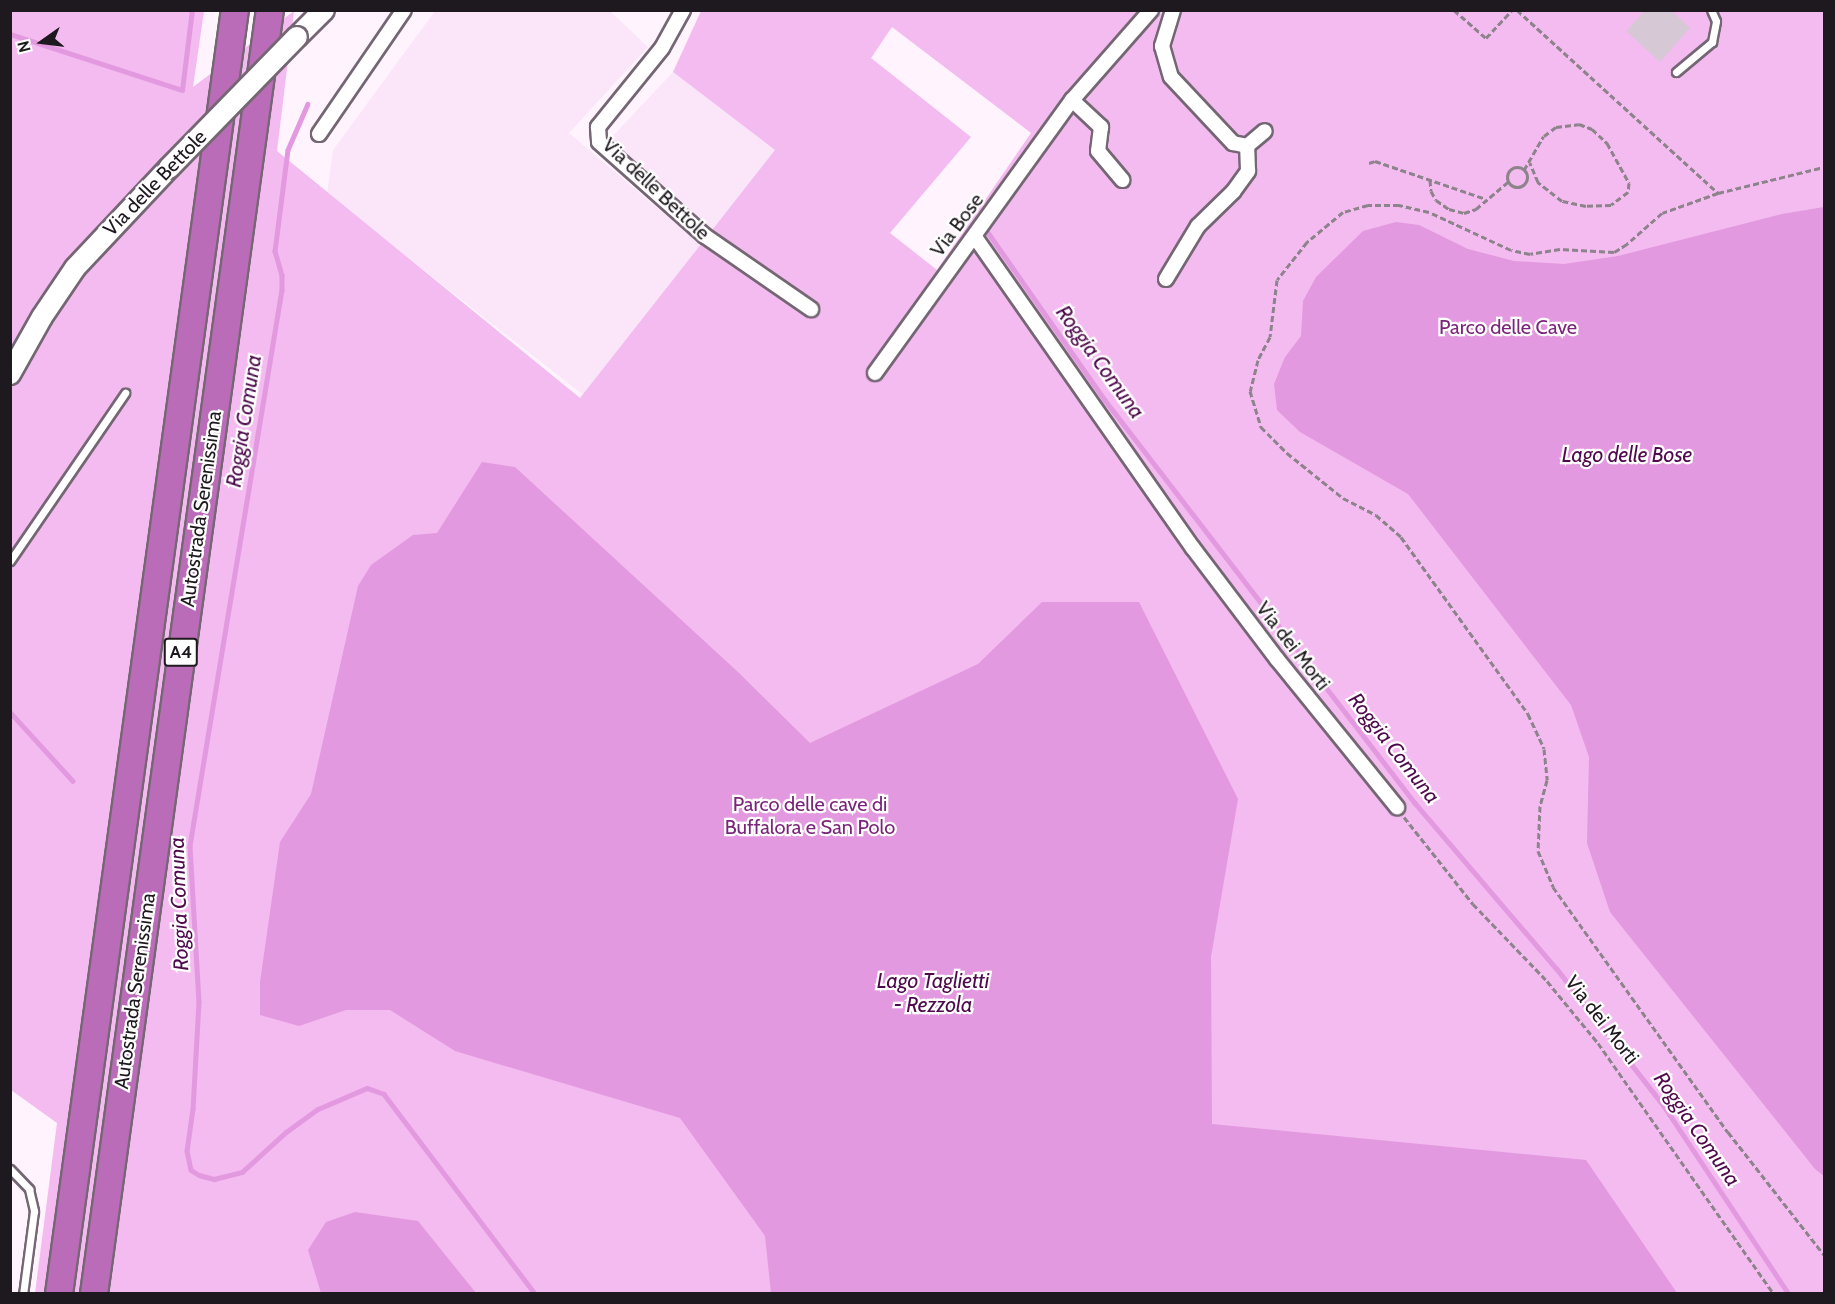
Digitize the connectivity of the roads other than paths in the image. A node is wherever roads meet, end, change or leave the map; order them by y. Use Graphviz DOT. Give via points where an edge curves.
graph roads {
  1 [pos="235,10"];
  2 [pos="270,10"];
  3 [pos="324,10"];
  4 [pos="404,10"];
  5 [pos="683,10"];
  6 [pos="1151,10"];
  7 [pos="1173,10"];
  8 [pos="1711,10"];
  9 [pos="1676,72"];
  10 [pos="1071,100"];
  11 [pos="1264,132"];
  12 [pos="319,134"];
  13 [pos="1247,146"];
  14 [pos="1122,180"];
  15 [pos="975,237"];
  16 [pos="1166,279"];
  17 [pos="811,309"];
  18 [pos="875,373"];
  19 [pos="10,374"];
  20 [pos="125,393"];
  21 [pos="10,561"];
  22 [pos="1396,807"];
  23 [pos="10,1169"];
  24 [pos="23,1293"];
  25 [pos="59,1293"];
  26 [pos="94,1293"];
  1 -- 25 [label="highway, Autostrada Serenissima / A4"];
  2 -- 26 [label="highway, Autostrada Serenissima / A4"];
  3 -- 19 [label="main road, Via delle Bettole, bridge" via="75,268"];
  4 -- 12 [label="street"];
  5 -- 17 [label="street, Via delle Bettole" via="662,48 598,127 599,142 705,236"];
  6 -- 10 [label="street, Via Bose"];
  7 -- 13 [label="street" via="1162,46 1172,77 1233,143"];
  8 -- 9 [label="lane" via="1716,21 1712,42"];
  10 -- 14 [label="street" via="1101,128 1098,151"];
  10 -- 15 [label="street, Via Bose"];
  11 -- 13 [label="street"];
  13 -- 16 [label="street" via="1248,171 1233,192 1198,226"];
  15 -- 18 [label="street, Via Bose"];
  15 -- 22 [label="street, Via dei Morti" via="1193,548"];
  20 -- 21 [label="lane"];
  23 -- 24 [label="lane" via="29,1189 34,1211"];
}
